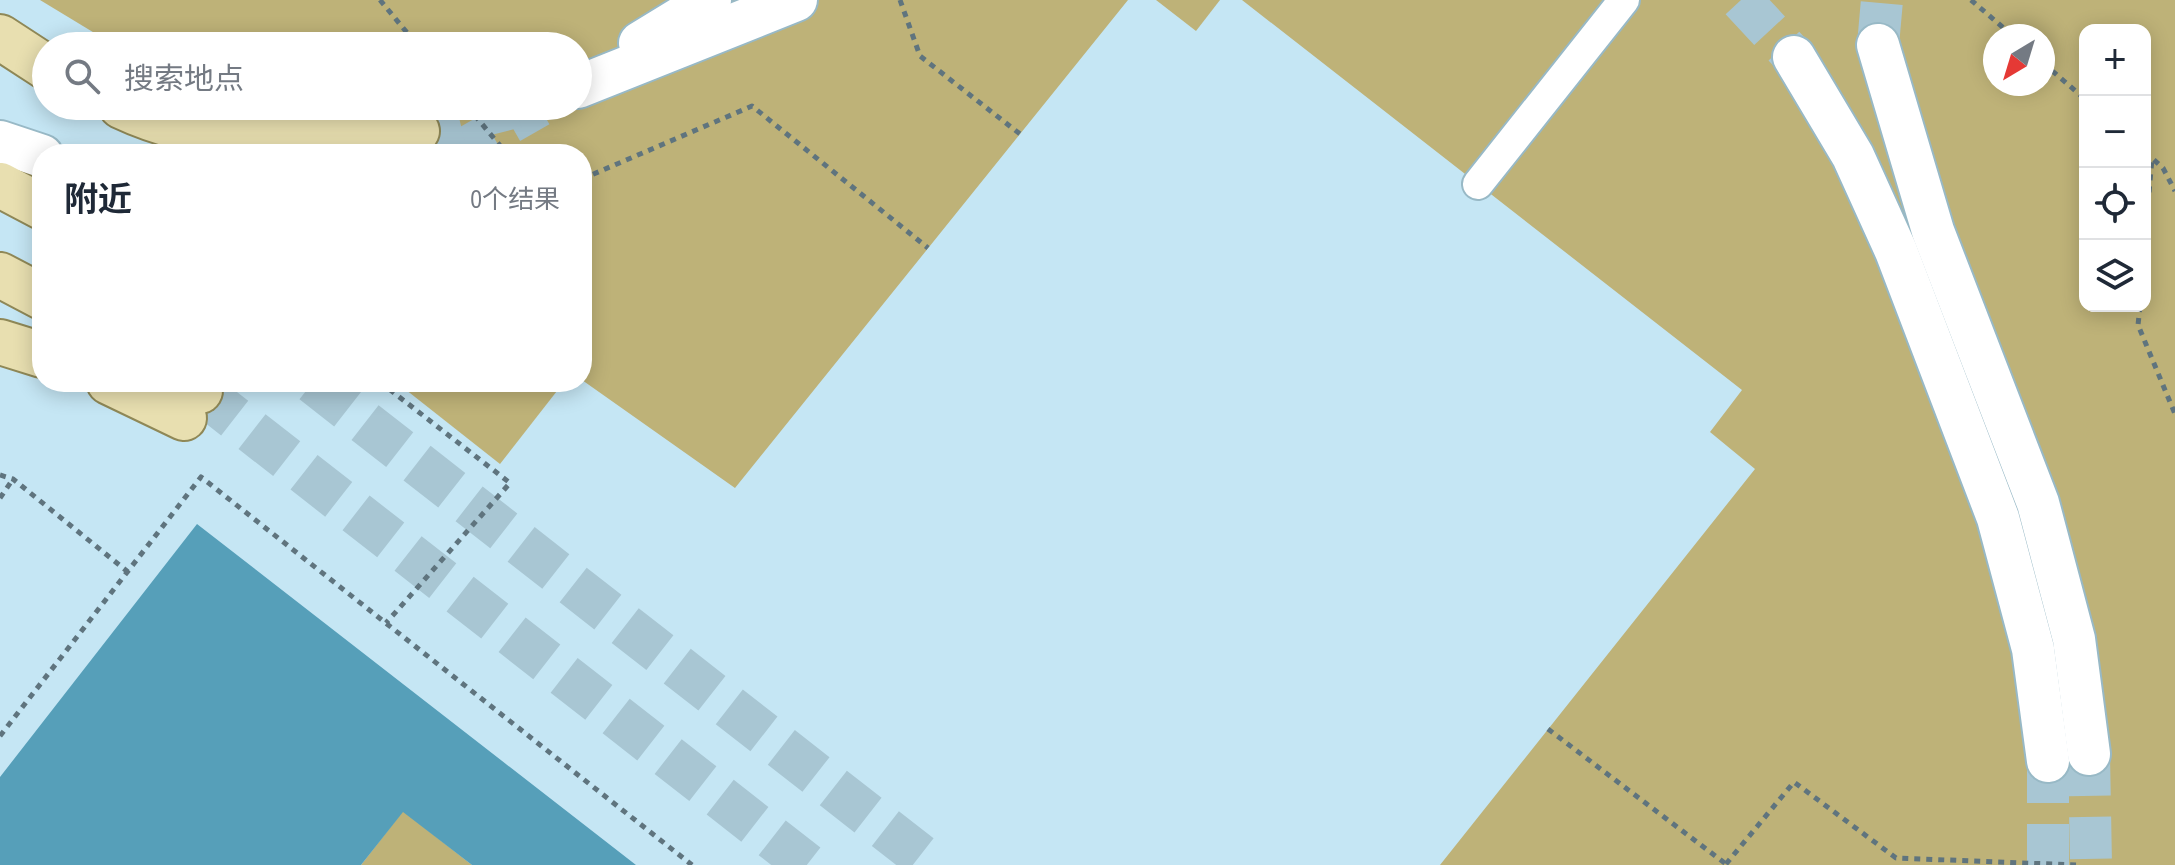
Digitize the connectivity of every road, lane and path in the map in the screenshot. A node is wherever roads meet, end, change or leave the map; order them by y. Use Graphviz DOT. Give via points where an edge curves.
graph roads {
  1 [pos="380,0"];
  2 [pos="710,0"];
  3 [pos="796,0"];
  4 [pos="900,0"];
  5 [pos="1624,0"];
  6 [pos="1971,0"];
  7 [pos="1999,24"];
  8 [pos="406,32"];
  9 [pos="0,37"];
  10 [pos="1878,45"];
  11 [pos="1794,57"];
  12 [pos="32,58"];
  13 [pos="2055,73"];
  14 [pos="592,76"];
  15 [pos="592,80"];
  16 [pos="2082,96"];
  17 [pos="162,120"];
  18 [pos="479,120"];
  19 [pos="417,131"];
  20 [pos="1020,134"];
  21 [pos="0,142"];
  22 [pos="499,144"];
  23 [pos="32,153"];
  24 [pos="2152,158"];
  25 [pos="2151,170"];
  26 [pos="592,175"];
  27 [pos="1478,184"];
  28 [pos="0,185"];
  29 [pos="2175,191"];
  30 [pos="32,202"];
  31 [pos="928,248"];
  32 [pos="0,275"];
  33 [pos="32,292"];
  34 [pos="2139,312"];
  35 [pos="0,342"];
  36 [pos="32,352"];
  37 [pos="163,392"];
  38 [pos="393,392"];
  39 [pos="190,397"];
  40 [pos="2175,414"];
  41 [pos="0,475"];
  42 [pos="13,479"];
  43 [pos="0,498"];
  44 [pos="128,572"];
  45 [pos="386,623"];
  46 [pos="1548,729"];
  47 [pos="0,736"];
  48 [pos="2089,754"];
  49 [pos="2048,761"];
  50 [pos="692,865"];
  51 [pos="1726,865"];
  52 [pos="2076,865"];
  1 -- 8 [label="path"];
  2 -- 14 [label="main road"];
  3 -- 15 [label="main road"];
  4 -- 20 [label="path" via="920,56"];
  5 -- 27 [label="street"];
  6 -- 7 [label="path"];
  9 -- 12 [label="main road"];
  10 -- 48 [label="main road" via="1933,231 2038,503 2074,639"];
  11 -- 49 [label="main road" via="1853,156 1896,251 1998,518 2033,649"];
  13 -- 16 [label="path"];
  17 -- 19 [label="main road" via="266,141 359,140"];
  18 -- 22 [label="path"];
  21 -- 23 [label="main road"];
  24 -- 25 [label="path"];
  24 -- 29 [label="path"];
  26 -- 31 [label="path" via="752,106"];
  28 -- 30 [label="main road"];
  32 -- 33 [label="main road"];
  34 -- 40 [label="path" via="2138,325"];
  35 -- 36 [label="main road"];
  37 -- 39 [label="main road"];
  38 -- 45 [label="path" via="510,483"];
  41 -- 42 [label="path"];
  42 -- 43 [label="path"];
  42 -- 44 [label="path"];
  44 -- 45 [label="path" via="201,477"];
  44 -- 47 [label="path"];
  45 -- 50 [label="path"];
  46 -- 51 [label="path"];
  51 -- 52 [label="path" via="1794,782 1896,858"];
}
